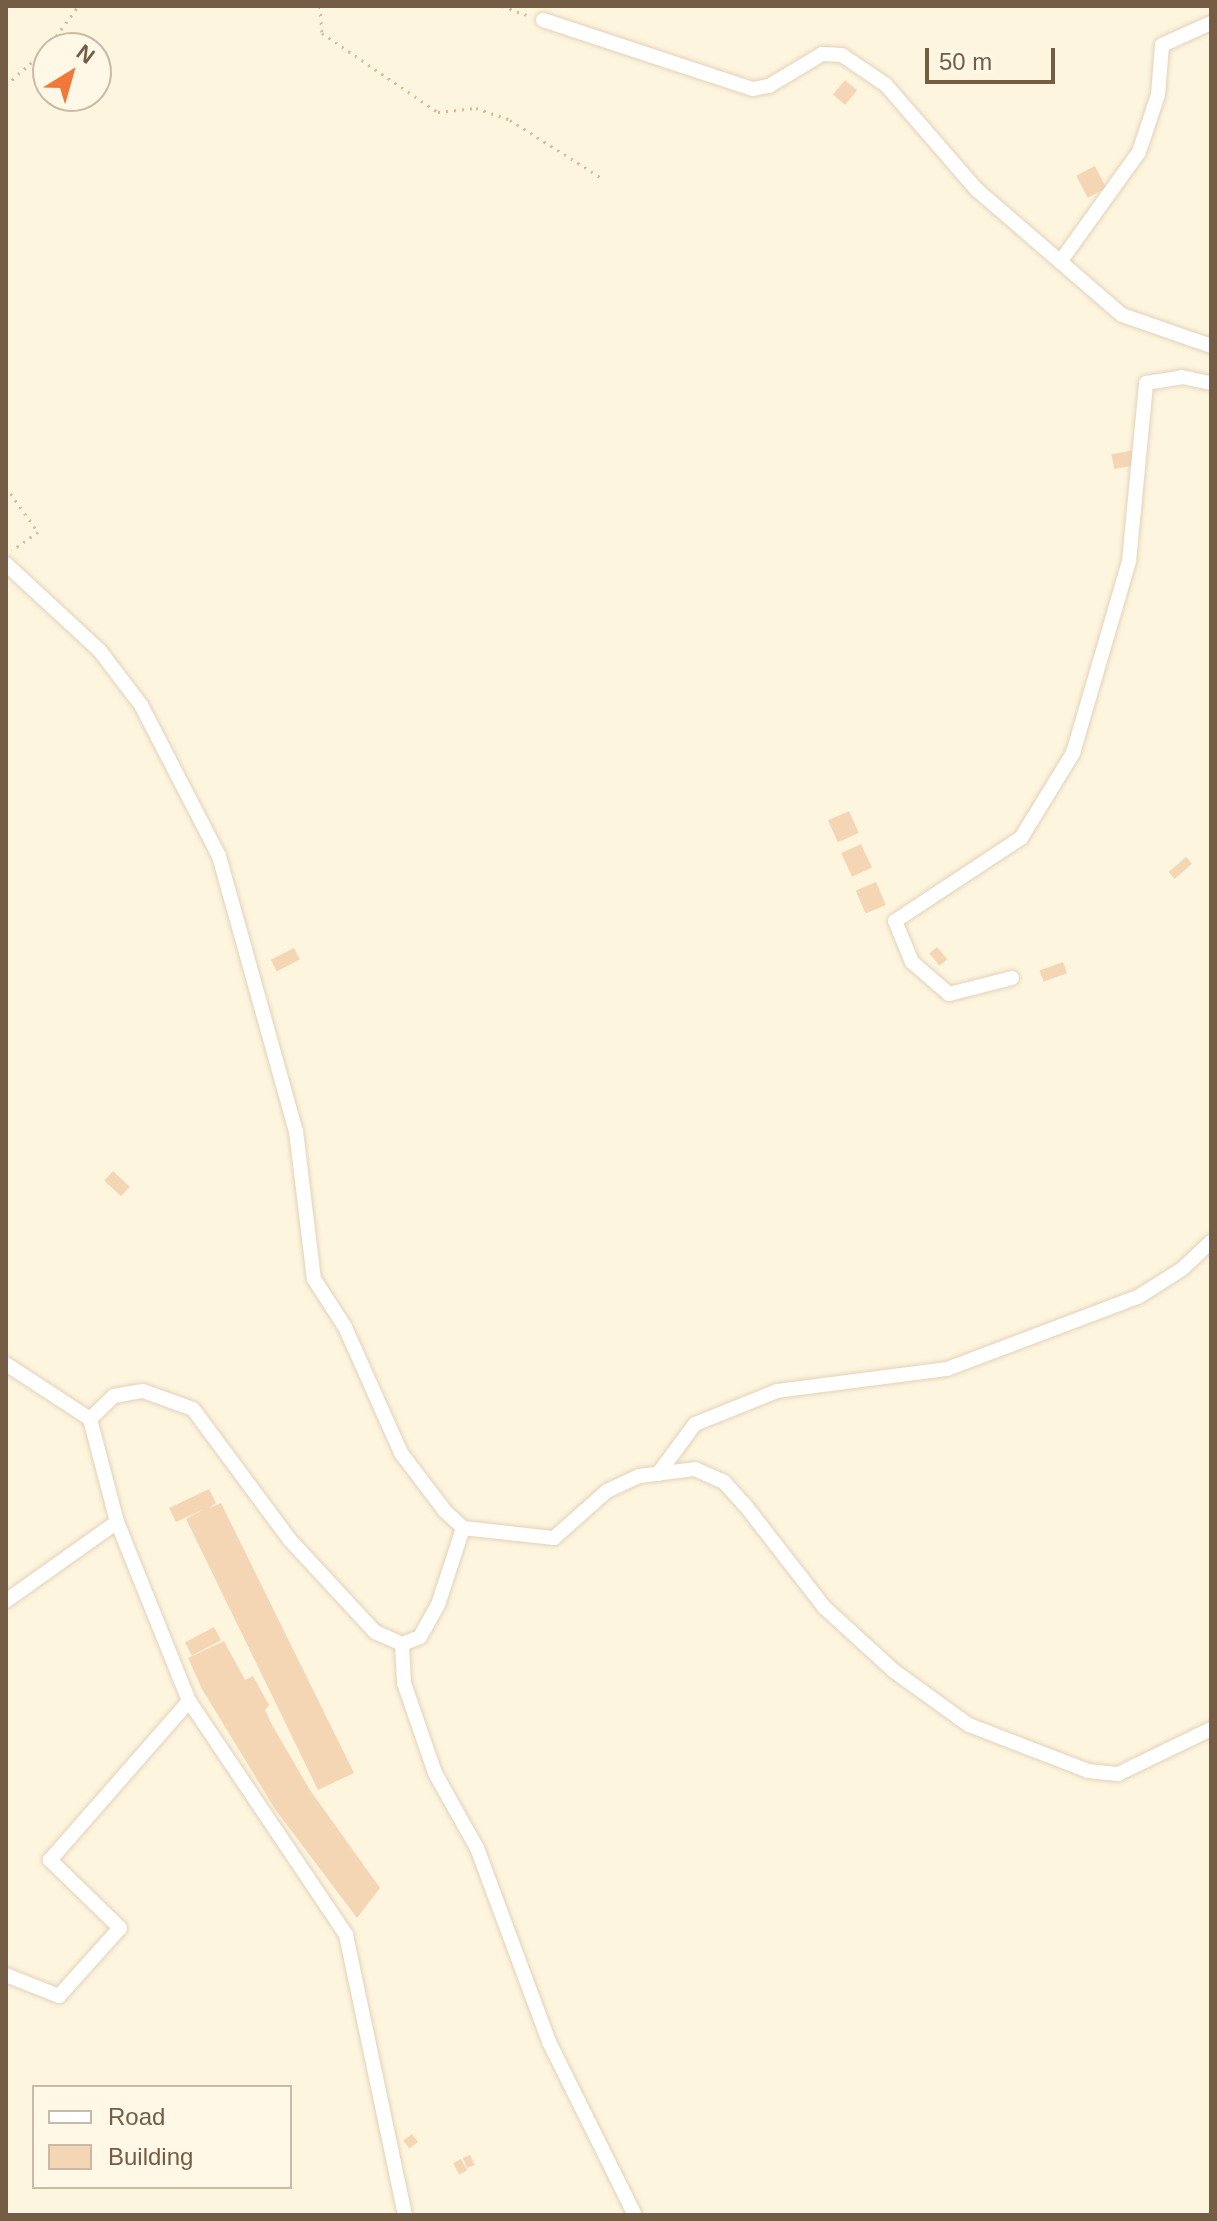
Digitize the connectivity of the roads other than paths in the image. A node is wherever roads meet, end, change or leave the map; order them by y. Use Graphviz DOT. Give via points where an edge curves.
graph roads {
  1 [pos="543,20"];
  2 [pos="1211,23"];
  3 [pos="1060,262"];
  4 [pos="1211,346"];
  5 [pos="1211,383"];
  6 [pos="6,564"];
  7 [pos="1012,978"];
  8 [pos="1211,1242"];
  9 [pos="6,1364"];
  10 [pos="90,1419"];
  11 [pos="658,1474"];
  12 [pos="117,1522"];
  13 [pos="463,1528"];
  14 [pos="6,1601"];
  15 [pos="402,1644"];
  16 [pos="189,1701"];
  17 [pos="1211,1729"];
  18 [pos="6,1975"];
  19 [pos="405,2215"];
  20 [pos="635,2215"];
  1 -- 3 [label="street" via="753,89 769,86 822,54 842,55 886,85 976,189"];
  2 -- 3 [label="street" via="1162,45 1158,95 1139,152"];
  3 -- 4 [label="street" via="1122,315"];
  5 -- 7 [label="street" via="1182,377 1146,383 1129,561 1073,753 1021,838 895,921 912,962 949,994"];
  6 -- 13 [label="street" via="100,651 141,705 219,856 296,1131 314,1279 345,1327 401,1453"];
  8 -- 11 [label="street" via="1182,1269 1138,1297 947,1369 777,1391 695,1424"];
  9 -- 10 [label="street"];
  10 -- 12 [label="street"];
  10 -- 15 [label="street" via="114,1396 143,1391 193,1409 290,1540 375,1632"];
  11 -- 13 [label="street" via="639,1476 607,1491 554,1538"];
  11 -- 17 [label="street" via="695,1469 724,1482 824,1607 894,1671 969,1725 1088,1771 1118,1774"];
  12 -- 14 [label="street"];
  12 -- 16 [label="street"];
  13 -- 15 [label="street" via="438,1605 420,1637"];
  15 -- 20 [label="street" via="404,1683 435,1773 477,1848 549,2042"];
  16 -- 18 [label="street" via="50,1860 120,1928 59,1996"];
  16 -- 19 [label="street" via="346,1935"];
}
